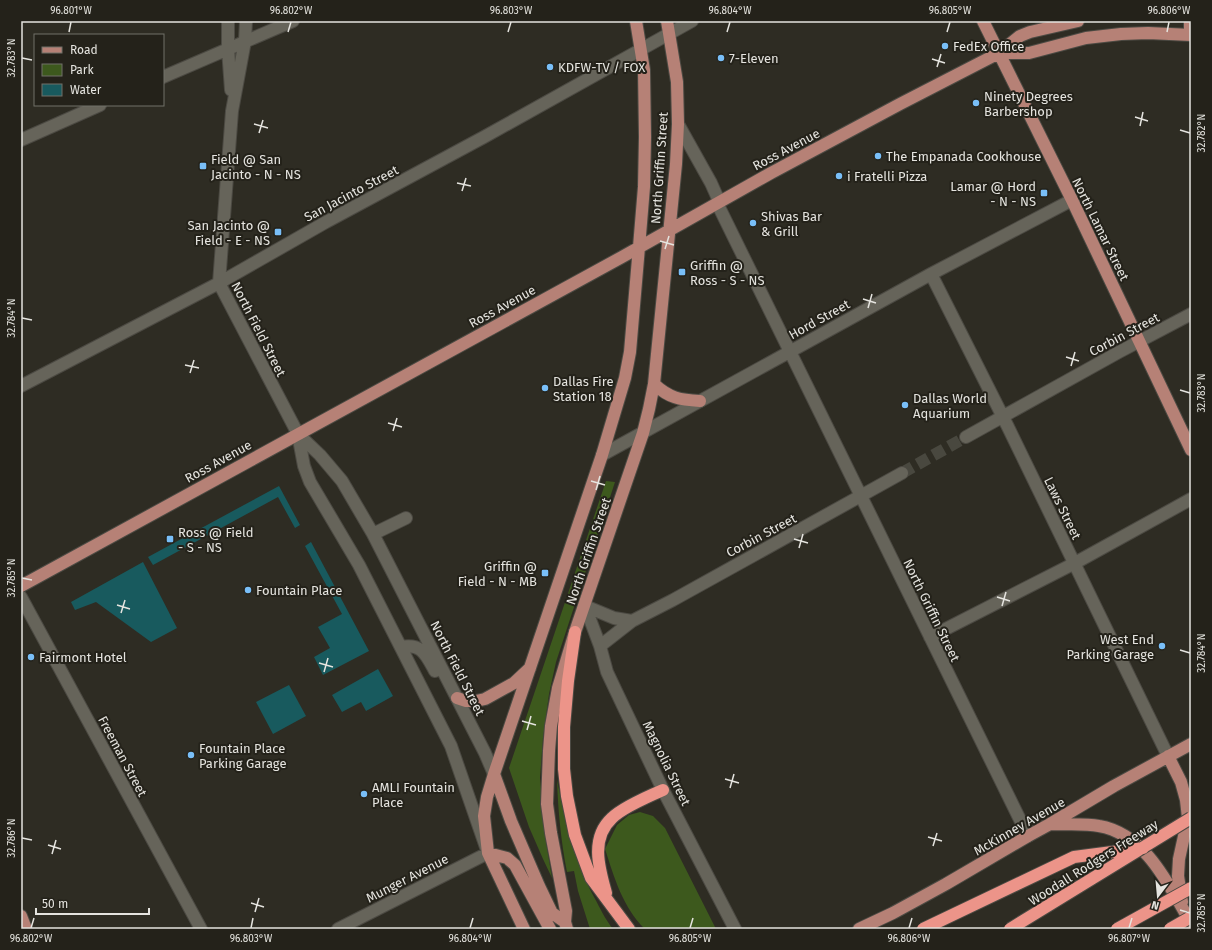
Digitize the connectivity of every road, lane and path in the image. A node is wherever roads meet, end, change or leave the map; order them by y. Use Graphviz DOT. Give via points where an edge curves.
graph roads {
  1 [pos="228,21"];
  2 [pos="246,21"];
  3 [pos="293,21"];
  4 [pos="636,21"];
  5 [pos="692,21"];
  6 [pos="983,21"];
  7 [pos="1078,21"];
  8 [pos="1190,21"];
  9 [pos="668,27"];
  10 [pos="1191,34"];
  11 [pos="244,42"];
  12 [pos="228,49"];
  13 [pos="640,49"];
  14 [pos="999,53"];
  15 [pos="164,77"];
  16 [pos="98,106"];
  17 [pos="232,111"];
  18 [pos="678,124"];
  19 [pos="21,140"];
  20 [pos="1072,200"];
  21 [pos="718,202"];
  22 [pos="669,230"];
  23 [pos="639,247"];
  24 [pos="931,274"];
  25 [pos="219,283"];
  26 [pos="1191,314"];
  27 [pos="1139,341"];
  28 [pos="790,351"];
  29 [pos="654,384"];
  30 [pos="21,386"];
  31 [pos="700,401"];
  32 [pos="1003,417"];
  33 [pos="644,433"];
  34 [pos="298,434"];
  35 [pos="966,437"];
  36 [pos="1191,450"];
  37 [pos="602,455"];
  38 [pos="902,473"];
  39 [pos="861,496"];
  40 [pos="1191,499"];
  41 [pos="406,518"];
  42 [pos="373,534"];
  43 [pos="1075,563"];
  44 [pos="21,586"];
  45 [pos="21,597"];
  46 [pos="584,606"];
  47 [pos="632,621"];
  48 [pos="575,632"];
  49 [pos="930,637"];
  50 [pos="600,646"];
  51 [pos="400,647"];
  52 [pos="531,668"];
  53 [pos="457,698"];
  54 [pos="1191,744"];
  55 [pos="1168,756"];
  56 [pos="494,774"];
  57 [pos="663,790"];
  58 [pos="1190,816"];
  59 [pos="1050,824"];
  60 [pos="1028,836"];
  61 [pos="1143,848"];
  62 [pos="488,853"];
  63 [pos="1191,888"];
  64 [pos="609,902"];
  65 [pos="1187,914"];
  66 [pos="21,916"];
  67 [pos="1191,923"];
  68 [pos="566,926"];
  69 [pos="26,929"];
  70 [pos="201,929"];
  71 [pos="338,929"];
  72 [pos="524,929"];
  73 [pos="550,929"];
  74 [pos="629,929"];
  75 [pos="734,929"];
  76 [pos="859,929"];
  77 [pos="923,929"];
  78 [pos="1010,929"];
  79 [pos="1117,929"];
  80 [pos="1170,929"];
  81 [pos="1182,929"];
  1 -- 12 [label="street, North Field Street"];
  2 -- 11 [label="street, North Field Street"];
  3 -- 11 [label="street"];
  4 -- 13 [label="main road, North Griffin Street"];
  5 -- 9 [label="street, San Jacinto Street"];
  6 -- 14 [label="main road, North Lamar Street"];
  7 -- 14 [label="main road, Ross Avenue" via="1020,36"];
  8 -- 10 [label="main road"];
  9 -- 13 [label="street, San Jacinto Street"];
  9 -- 18 [label="main road, North Griffin Street" via="677,82"];
  10 -- 14 [label="main road, Ross Avenue" via="1121,34 1086,38 1029,53"];
  11 -- 12 [label="street"];
  11 -- 17 [label="street, North Field Street"];
  12 -- 15 [label="street"];
  12 -- 17 [label="street, North Field Street"];
  13 -- 23 [label="main road, North Griffin Street" via="644,70 646,137"];
  13 -- 25 [label="street, San Jacinto Street"];
  14 -- 20 [label="main road, North Lamar Street"];
  14 -- 21 [label="main road, Ross Avenue"];
  16 -- 19 [label="street"];
  17 -- 25 [label="street, North Field Street"];
  18 -- 21 [label="street, North Griffin Street"];
  18 -- 22 [label="main road, North Griffin Street"];
  20 -- 24 [label="street, Hord Street"];
  20 -- 27 [label="main road, North Lamar Street"];
  21 -- 22 [label="main road, Ross Avenue"];
  21 -- 28 [label="street, North Griffin Street"];
  22 -- 23 [label="main road, Ross Avenue"];
  22 -- 29 [label="main road, North Griffin Street"];
  23 -- 34 [label="main road, Ross Avenue"];
  23 -- 37 [label="main road, North Griffin Street" via="630,352"];
  24 -- 28 [label="street, Hord Street"];
  24 -- 32 [label="street, Laws Street"];
  25 -- 30 [label="street, San Jacinto Street"];
  25 -- 34 [label="street, North Field Street"];
  26 -- 27 [label="street, Corbin Street"];
  27 -- 32 [label="street, Corbin Street"];
  27 -- 36 [label="main road, North Lamar Street"];
  28 -- 31 [label="street, Hord Street"];
  28 -- 39 [label="street, North Griffin Street"];
  29 -- 31 [label="main road" via="672,397"];
  29 -- 33 [label="main road, North Griffin Street"];
  31 -- 33 [label="street, Hord Street"];
  32 -- 35 [label="street, Corbin Street"];
  32 -- 43 [label="street, Laws Street"];
  33 -- 37 [label="street, Hord Street"];
  33 -- 46 [label="main road, North Griffin Street"];
  34 -- 42 [label="street, North Field Street" via="342,481"];
  34 -- 44 [label="main road, Ross Avenue"];
  34 -- 51 [label="street, North Field Street" via="310,482 359,565"];
  37 -- 52 [label="main road, North Griffin Street"];
  38 -- 39 [label="street, Corbin Street"];
  39 -- 47 [label="street, Corbin Street"];
  39 -- 49 [label="street, North Griffin Street"];
  40 -- 43 [label="street"];
  41 -- 42 [label="street"];
  42 -- 53 [label="street, North Field Street"];
  43 -- 49 [label="street"];
  43 -- 55 [label="street, Laws Street"];
  45 -- 70 [label="street, Freeman Street"];
  46 -- 47 [label="street" via="614,618"];
  46 -- 48 [label="main road, North Griffin Street"];
  46 -- 50 [label="street, Magnolia Street"];
  47 -- 50 [label="street, Corbin Street"];
  48 -- 64 [label="highway" via="564,727 567,796 575,835 591,878"];
  48 -- 68 [label="main road, North Griffin Street" via="558,688 551,726 547,804 566,911"];
  49 -- 60 [label="street, North Griffin Street"];
  50 -- 57 [label="street, Magnolia Street" via="607,672"];
  51 -- 53 [label="street" via="416,647 423,651 443,687"];
  51 -- 62 [label="street, North Field Street" via="451,746"];
  52 -- 53 [label="main road" via="514,683 485,699 466,701"];
  52 -- 56 [label="main road, North Griffin Street"];
  53 -- 56 [label="street, North Field Street"];
  54 -- 55 [label="main road, McKinney Avenue"];
  55 -- 58 [label="main road" via="1181,782"];
  55 -- 59 [label="main road, McKinney Avenue"];
  56 -- 62 [label="main road, North Griffin Street" via="484,816"];
  56 -- 68 [label="main road, North Field Street" via="539,886 552,913"];
  57 -- 64 [label="highway" via="612,817 604,827 599,840 598,857 600,874"];
  57 -- 75 [label="street, Magnolia Street"];
  58 -- 61 [label="highway, Woodall Rodgers Freeway, bridge"];
  58 -- 65 [label="main road" via="1179,859 1178,876"];
  59 -- 60 [label="main road, McKinney Avenue"];
  59 -- 65 [label="main road" via="1099,826 1118,832 1152,860"];
  60 -- 76 [label="main road, McKinney Avenue" via="946,884"];
  61 -- 77 [label="highway, bridge" via="1074,857"];
  61 -- 78 [label="highway, Woodall Rodgers Freeway, bridge"];
  62 -- 71 [label="street, Munger Avenue"];
  62 -- 72 [label="main road, North Field Street"];
  62 -- 73 [label="main road" via="507,858 515,865"];
  63 -- 79 [label="highway, bridge"];
  64 -- 74 [label="highway"];
  65 -- 67 [label="main road"];
  65 -- 80 [label="highway, bridge"];
  65 -- 81 [label="main road"];
  66 -- 69 [label="main road"];
}
